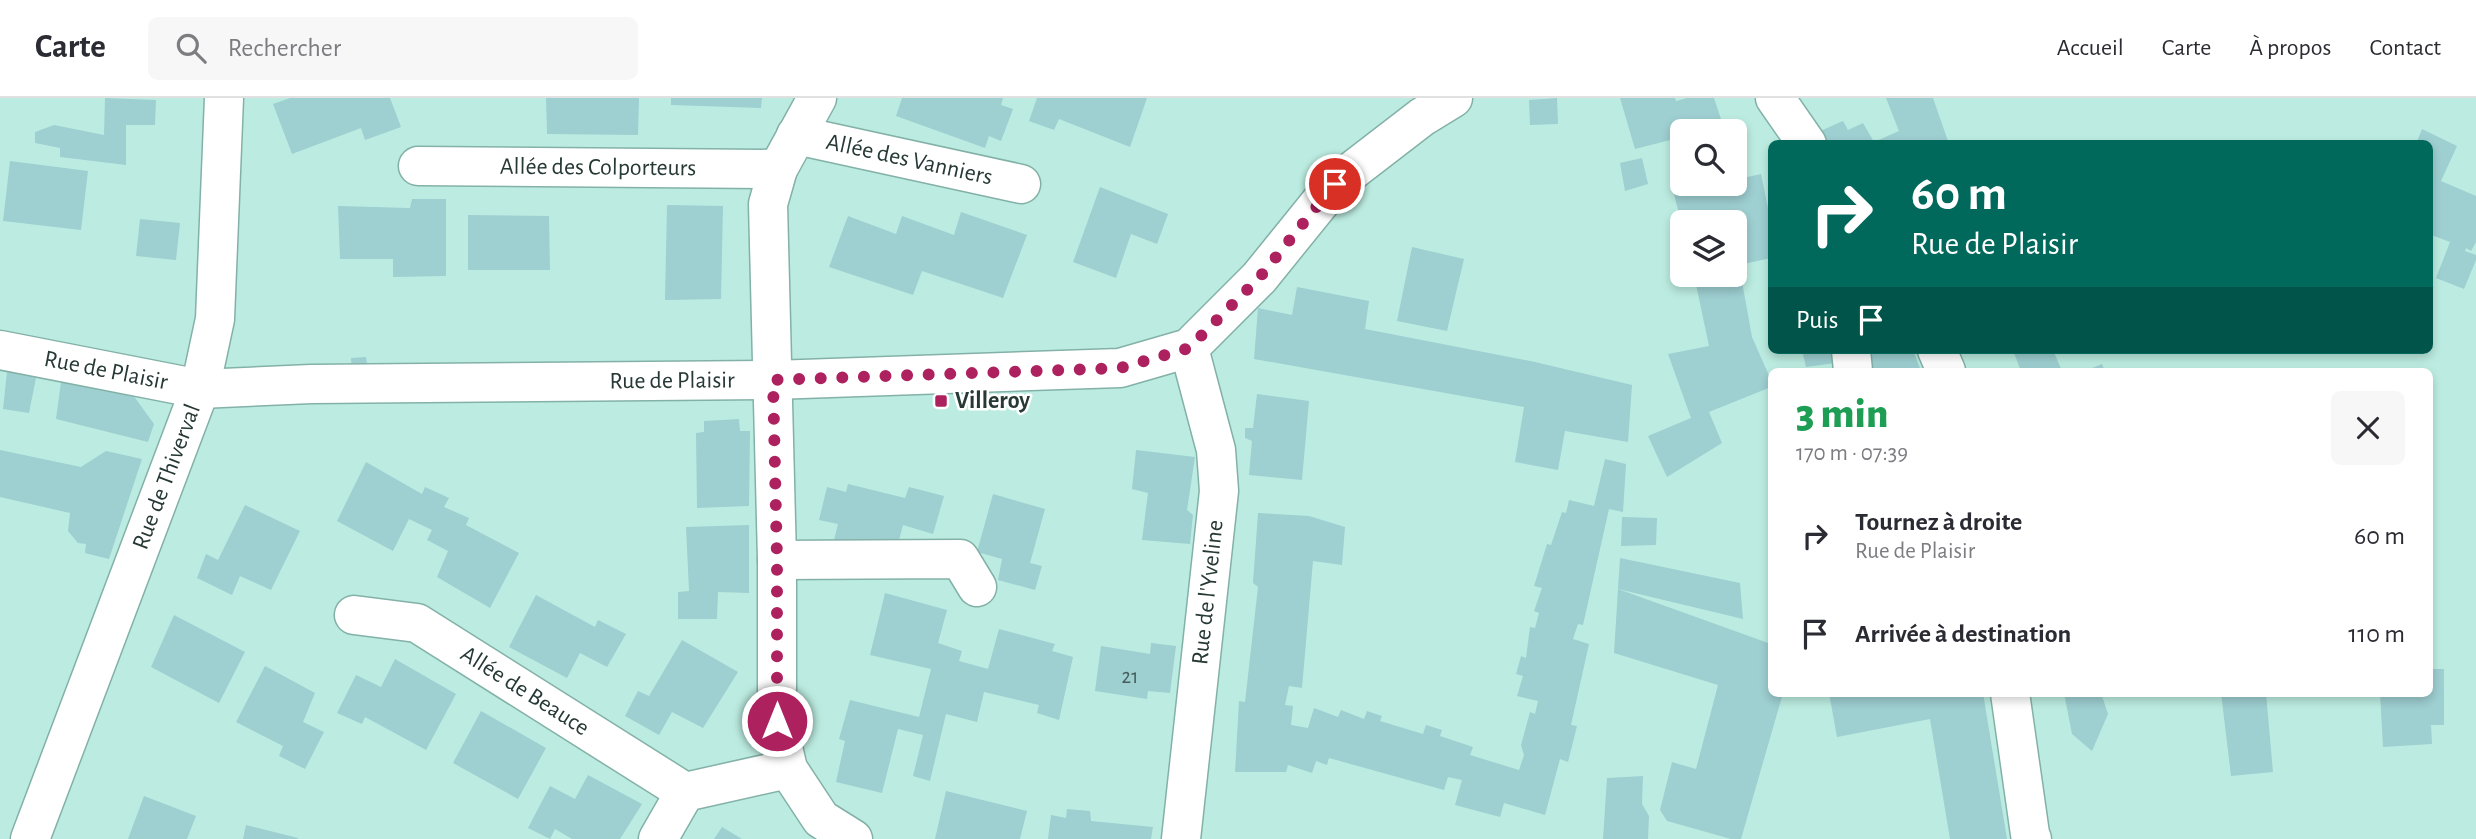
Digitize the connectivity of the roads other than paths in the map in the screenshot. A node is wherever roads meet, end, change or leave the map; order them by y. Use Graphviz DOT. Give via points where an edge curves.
graph roads {
  1 [pos="224,98"];
  2 [pos="817,98"];
  3 [pos="1453,98"];
  4 [pos="1775,98"];
  5 [pos="796,135"];
  6 [pos="1804,140"];
  7 [pos="418,166"];
  8 [pos="778,169"];
  9 [pos="1021,184"];
  10 [pos="1189,348"];
  11 [pos="0,349"];
  12 [pos="773,380"];
  13 [pos="200,389"];
  14 [pos="777,560"];
  15 [pos="977,587"];
  16 [pos="354,615"];
  17 [pos="2011,697"];
  18 [pos="789,769"];
  19 [pos="685,792"];
  20 [pos="30,839"];
  21 [pos="658,839"];
  22 [pos="853,839"];
  23 [pos="1181,839"];
  24 [pos="2032,839"];
  1 -- 13 [label="street, Rue de Thiverval" via="215,319"];
  2 -- 5 [label="street"];
  3 -- 10 [label="street, Rue de Plaisir" via="1335,184 1259,278"];
  4 -- 6 [label="street"];
  5 -- 8 [label="street"];
  5 -- 9 [label="street, Allée des Vanniers"];
  7 -- 8 [label="street, Allée des Colporteurs"];
  8 -- 12 [label="street" via="768,204"];
  10 -- 12 [label="street, Rue de Plaisir" via="1120,368"];
  10 -- 23 [label="street, Rue de l'Yveline" via="1216,450 1219,491"];
  11 -- 13 [label="street, Rue de Plaisir"];
  12 -- 13 [label="street, Rue de Plaisir"];
  12 -- 14 [label="street"];
  13 -- 20 [label="street, Rue de Thiverval"];
  14 -- 15 [label="street" via="960,558"];
  14 -- 18 [label="street" via="777,721"];
  16 -- 19 [label="street, Allée de Beauce" via="417,623"];
  17 -- 24 [label="street"];
  18 -- 19 [label="street"];
  18 -- 22 [label="street" via="821,819"];
  19 -- 21 [label="street"];
}
